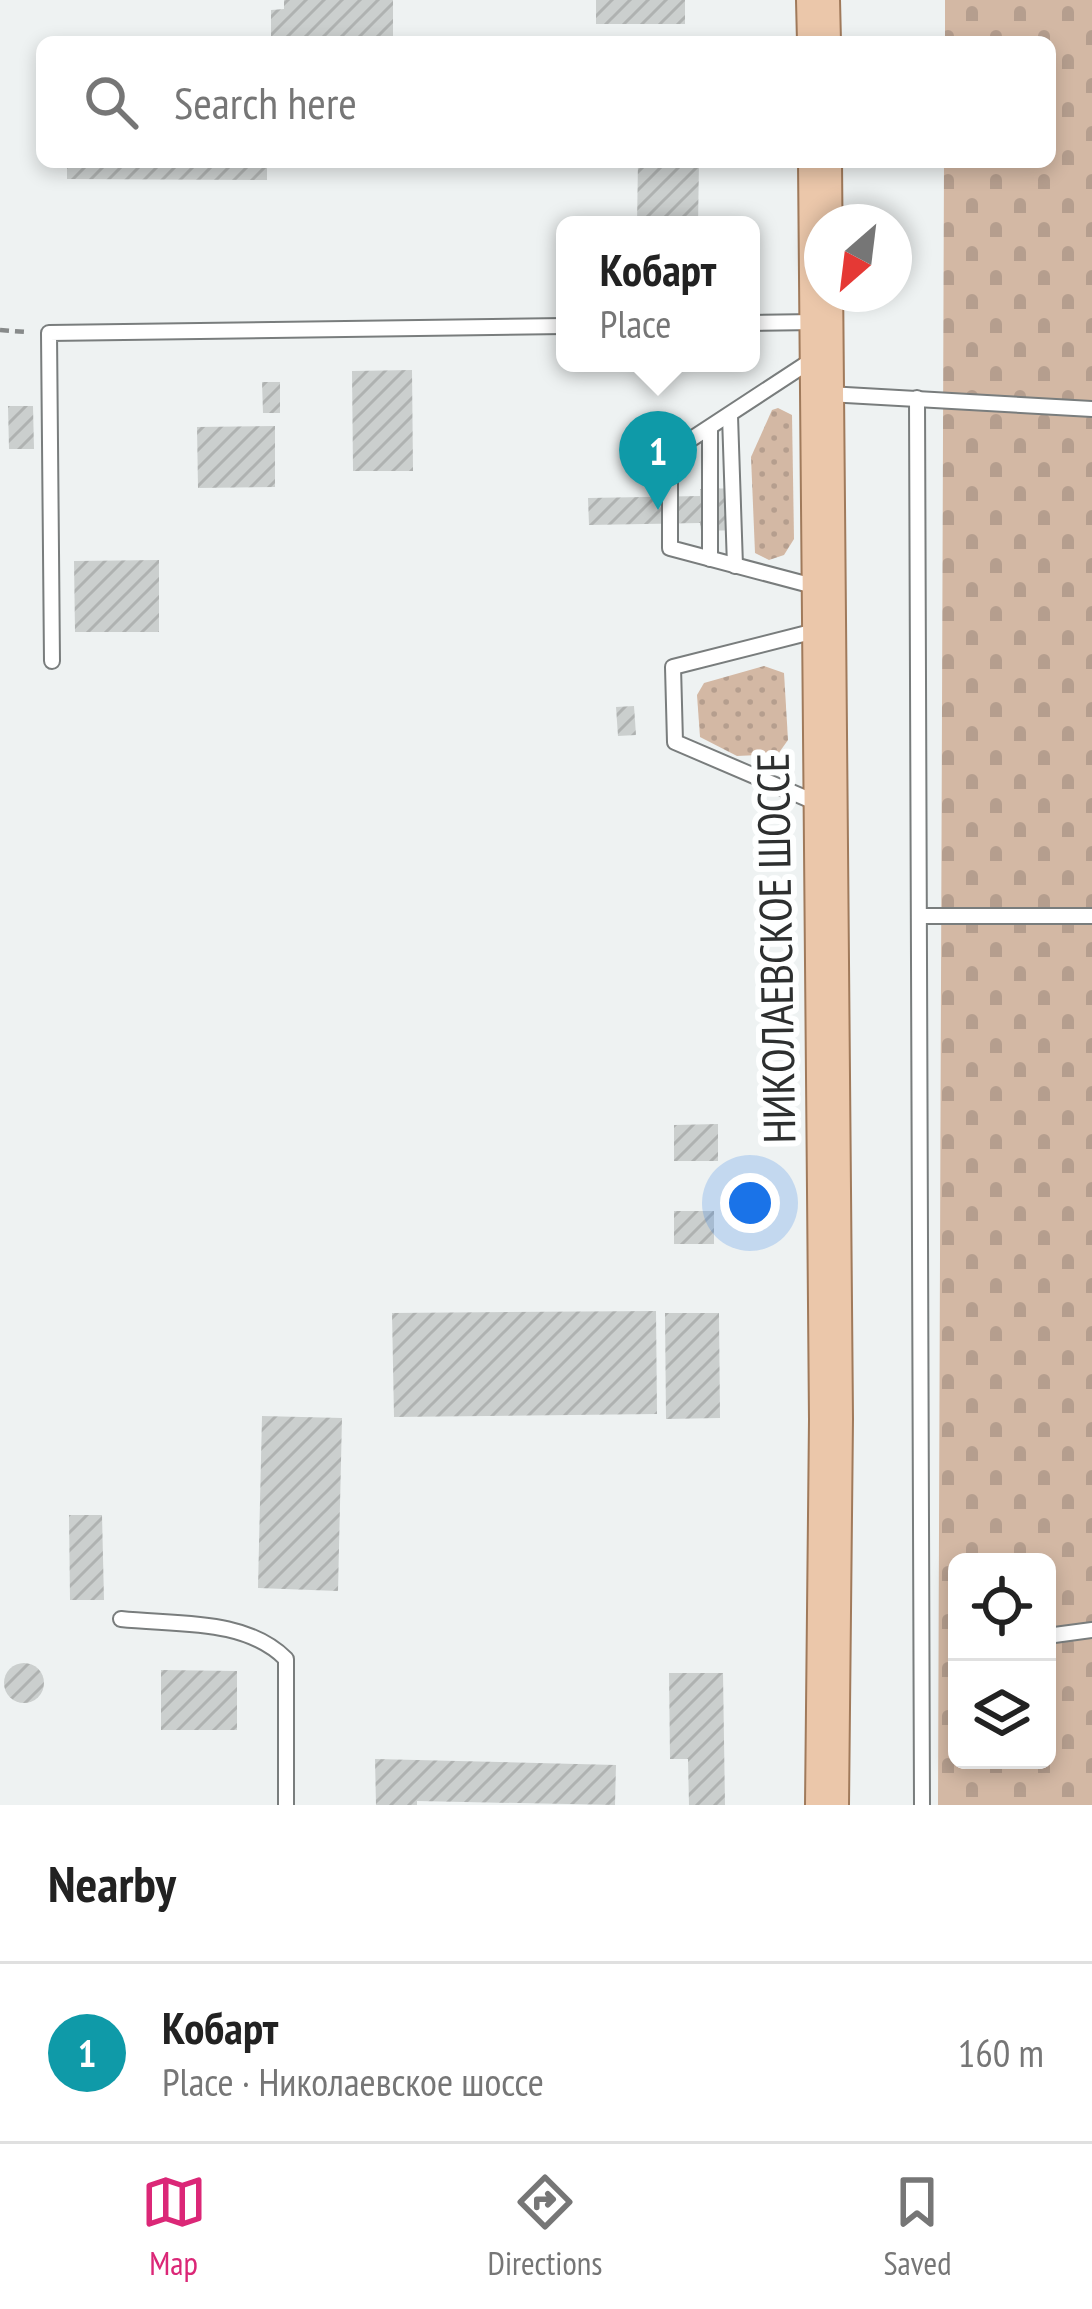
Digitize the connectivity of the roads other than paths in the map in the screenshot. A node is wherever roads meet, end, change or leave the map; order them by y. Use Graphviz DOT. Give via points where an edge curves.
graph roads {
  1 [pos="818,0"];
  2 [pos="819,36"];
  3 [pos="820,168"];
  4 [pos="556,326"];
  5 [pos="760,327"];
  6 [pos="821,356"];
  7 [pos="917,398"];
  8 [pos="1092,409"];
  9 [pos="730,416"];
  10 [pos="710,428"];
  11 [pos="710,559"];
  12 [pos="735,566"];
  13 [pos="823,609"];
  14 [pos="52,661"];
  15 [pos="825,806"];
  16 [pos="919,916"];
  17 [pos="1092,916"];
  18 [pos="122,1619"];
  19 [pos="1092,1630"];
  20 [pos="1056,1635"];
  21 [pos="286,1805"];
  22 [pos="827,1805"];
  23 [pos="922,1805"];
  1 -- 2 [label="main road"];
  3 -- 6 [label="main road, НИКОЛАЕВСКОЕ ШОССЕ"];
  4 -- 14 [label="lane" via="50,333"];
  5 -- 6 [label="lane"];
  6 -- 7 [label="lane"];
  6 -- 9 [label="lane"];
  6 -- 13 [label="main road, НИКОЛАЕВСКОЕ ШОССЕ"];
  7 -- 8 [label="lane"];
  7 -- 16 [label="lane"];
  9 -- 10 [label="lane"];
  9 -- 12 [label="lane"];
  10 -- 11 [label="lane"];
  10 -- 11 [label="lane" via="670,453 670,548"];
  11 -- 12 [label="lane"];
  12 -- 13 [label="lane"];
  13 -- 15 [label="main road, НИКОЛАЕВСКОЕ ШОССЕ"];
  13 -- 15 [label="lane" via="673,668 675,742"];
  15 -- 22 [label="main road, НИКОЛАЕВСКОЕ ШОССЕ"];
  16 -- 17 [label="lane"];
  16 -- 23 [label="lane"];
  18 -- 21 [label="lane" via="241,1631 286,1660"];
  19 -- 20 [label="lane"];
}
